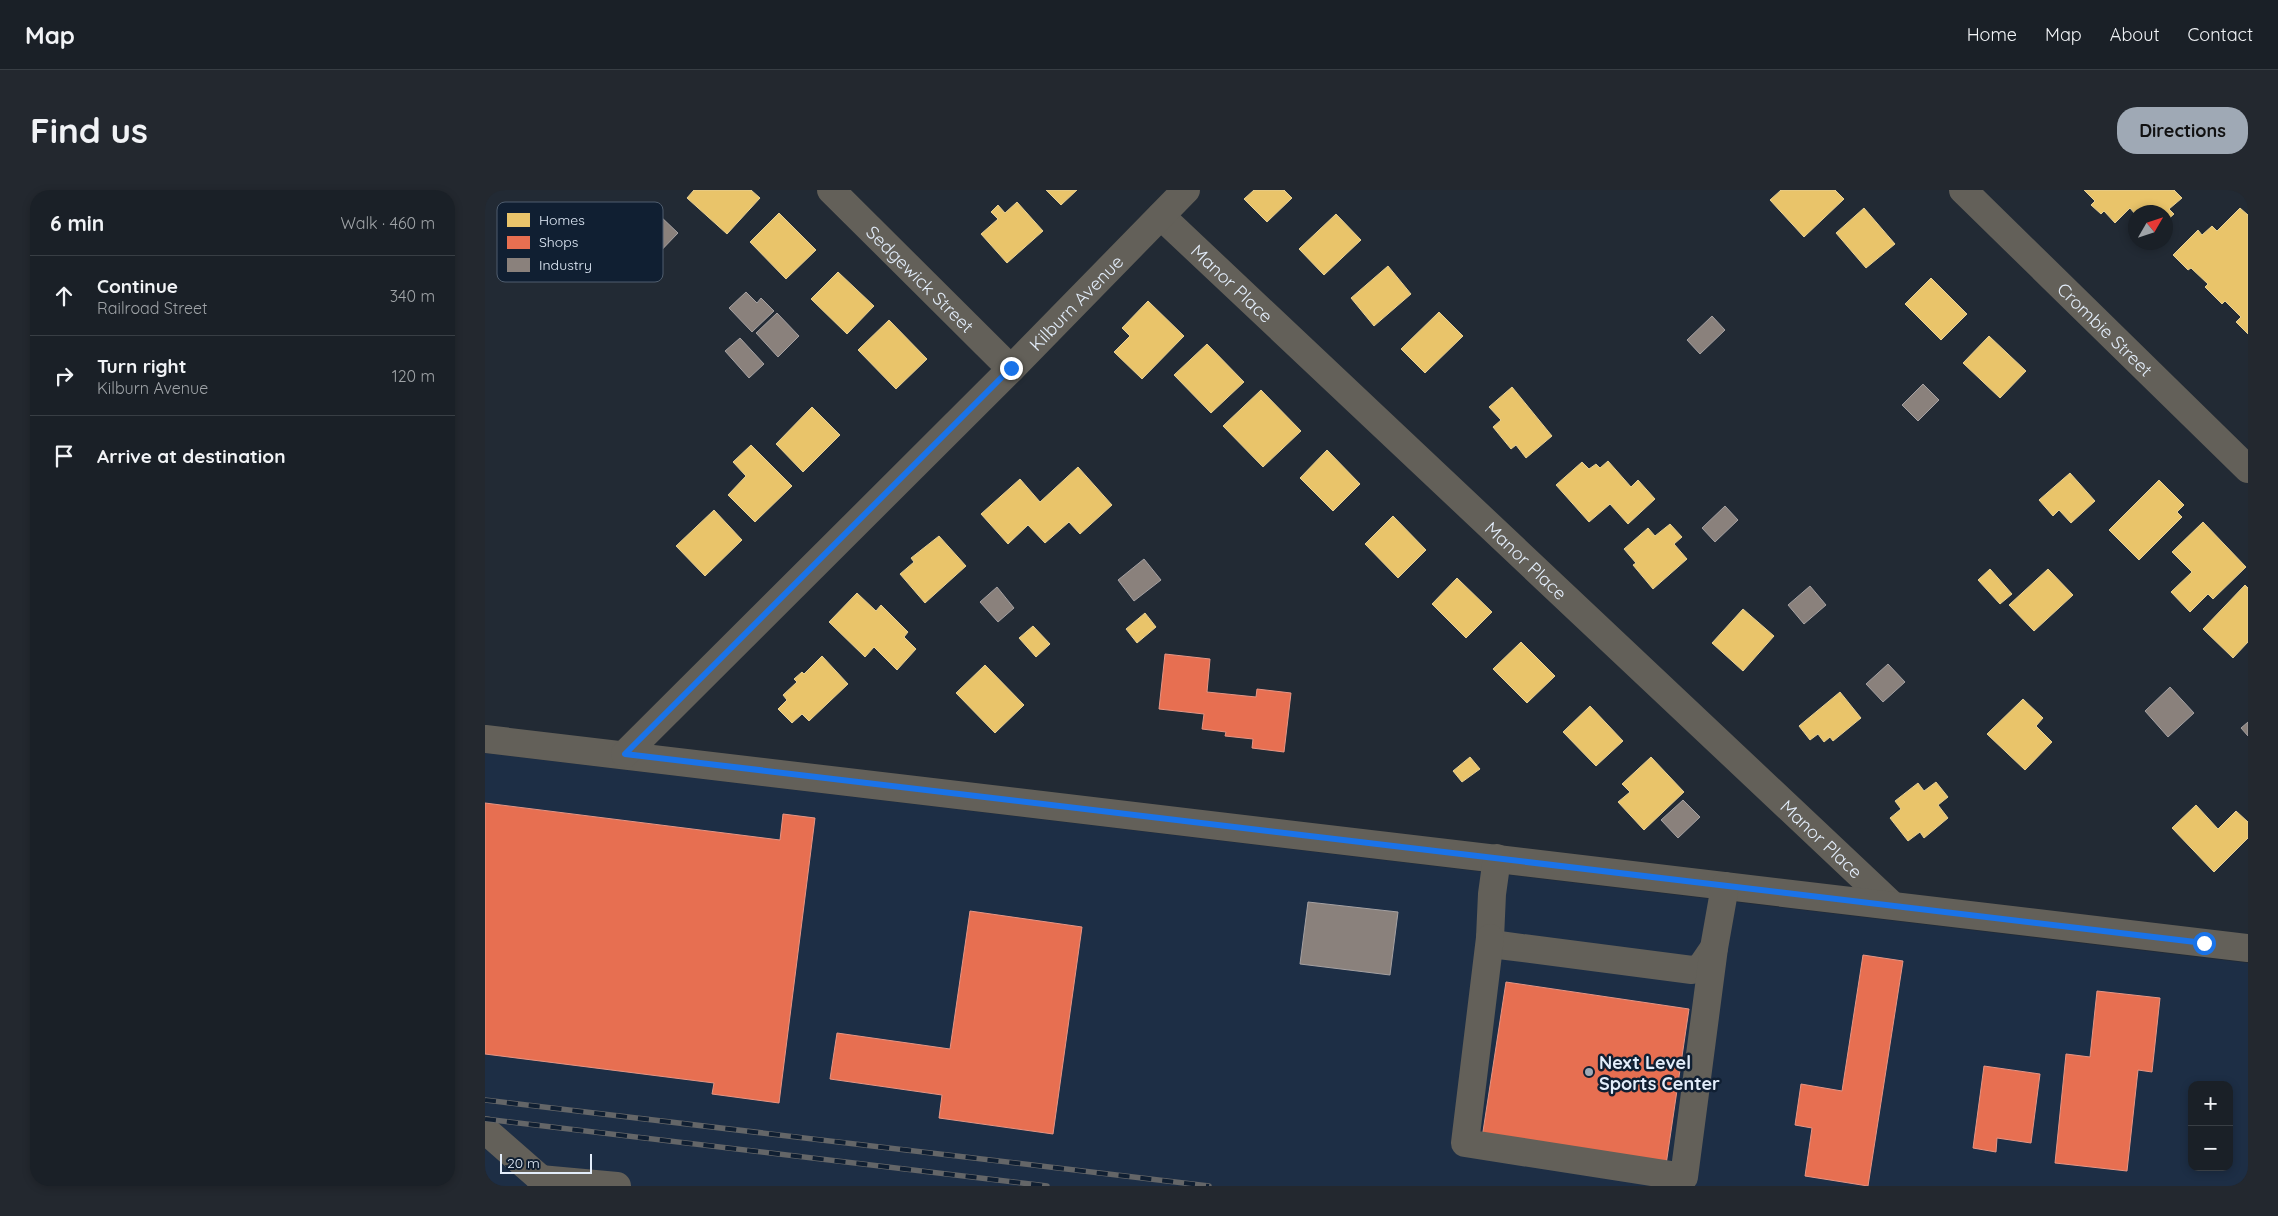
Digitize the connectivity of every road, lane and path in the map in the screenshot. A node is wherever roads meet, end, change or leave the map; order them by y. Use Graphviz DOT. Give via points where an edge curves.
graph roads {
  1 [pos="831,190"];
  2 [pos="1186,190"];
  3 [pos="1963,190"];
  4 [pos="1161,216"];
  5 [pos="1011,368"];
  6 [pos="2248,469"];
  7 [pos="485,738"];
  8 [pos="625,754"];
  9 [pos="1497,858"];
  10 [pos="1725,886"];
  11 [pos="1892,905"];
  12 [pos="1490,931"];
  13 [pos="1714,948"];
  14 [pos="2248,948"];
  15 [pos="485,1130"];
  16 [pos="545,1182"];
  17 [pos="617,1186"];
  1 -- 5 [label="street, Sedgewick Street"];
  2 -- 4 [label="street, Kilburn Avenue"];
  3 -- 6 [label="street, Crombie Street"];
  4 -- 5 [label="street, Kilburn Avenue"];
  4 -- 11 [label="street, Manor Place"];
  5 -- 8 [label="street, Kilburn Avenue"];
  7 -- 8 [label="street"];
  8 -- 9 [label="street"];
  9 -- 10 [label="street"];
  9 -- 12 [label="street"];
  10 -- 11 [label="street"];
  10 -- 13 [label="street"];
  11 -- 14 [label="street"];
  12 -- 13 [label="street" via="1499,945 1680,970 1701,967"];
  12 -- 13 [label="street" via="1465,1143 1684,1177"];
  15 -- 16 [label="street"];
  16 -- 17 [label="street"];
}
